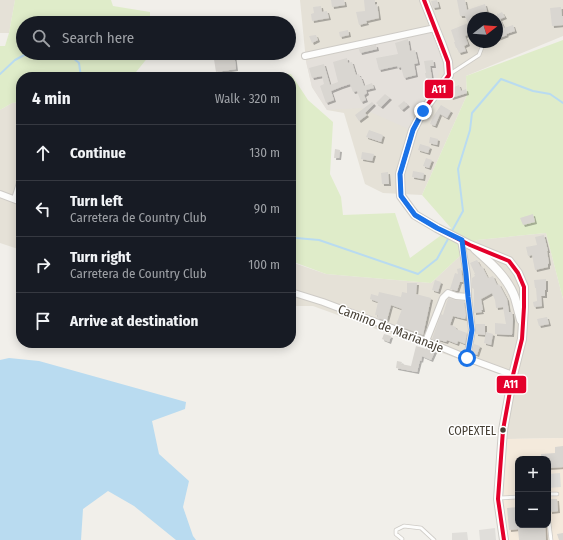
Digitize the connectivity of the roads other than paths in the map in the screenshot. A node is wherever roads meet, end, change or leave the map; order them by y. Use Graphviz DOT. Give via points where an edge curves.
graph roads {
  1 [pos="424,0"];
  2 [pos="435,28"];
  3 [pos="482,48"];
  4 [pos="305,56"];
  5 [pos="449,75"];
  6 [pos="0,194"];
  7 [pos="16,199"];
  8 [pos="462,240"];
  9 [pos="470,245"];
  10 [pos="296,294"];
  11 [pos="468,297"];
  12 [pos="523,326"];
  13 [pos="426,341"];
  14 [pos="467,358"];
  15 [pos="513,375"];
  16 [pos="551,494"];
  17 [pos="557,494"];
  18 [pos="515,497"];
  19 [pos="498,498"];
  20 [pos="550,528"];
  21 [pos="402,539"];
  22 [pos="434,540"];
  23 [pos="504,540"];
  24 [pos="551,540"];
  1 -- 2 [label="street"];
  2 -- 4 [label="street"];
  2 -- 5 [label="street" via="448,62"];
  3 -- 5 [label="lane" via="479,54"];
  5 -- 8 [label="street" via="423,111 413,130 400,174 401,196 415,215"];
  6 -- 7 [label="street"];
  8 -- 9 [label="street"];
  8 -- 11 [label="street"];
  9 -- 12 [label="street" via="492,263 504,278 515,297"];
  9 -- 12 [label="street" via="509,261 518,272 524,287"];
  10 -- 13 [label="street, Camino de Marianaje"];
  11 -- 13 [label="street" via="448,293 443,298"];
  11 -- 14 [label="street" via="472,330"];
  12 -- 15 [label="street"];
  13 -- 14 [label="street, Camino de Marianaje"];
  14 -- 15 [label="street, Camino de Marianaje"];
  15 -- 19 [label="street" via="503,430"];
  16 -- 17 [label="lane"];
  18 -- 19 [label="lane"];
  19 -- 23 [label="street"];
  20 -- 24 [label="lane"];
  21 -- 22 [label="lane" via="396,534 396,530 404,526 421,528"];
}
